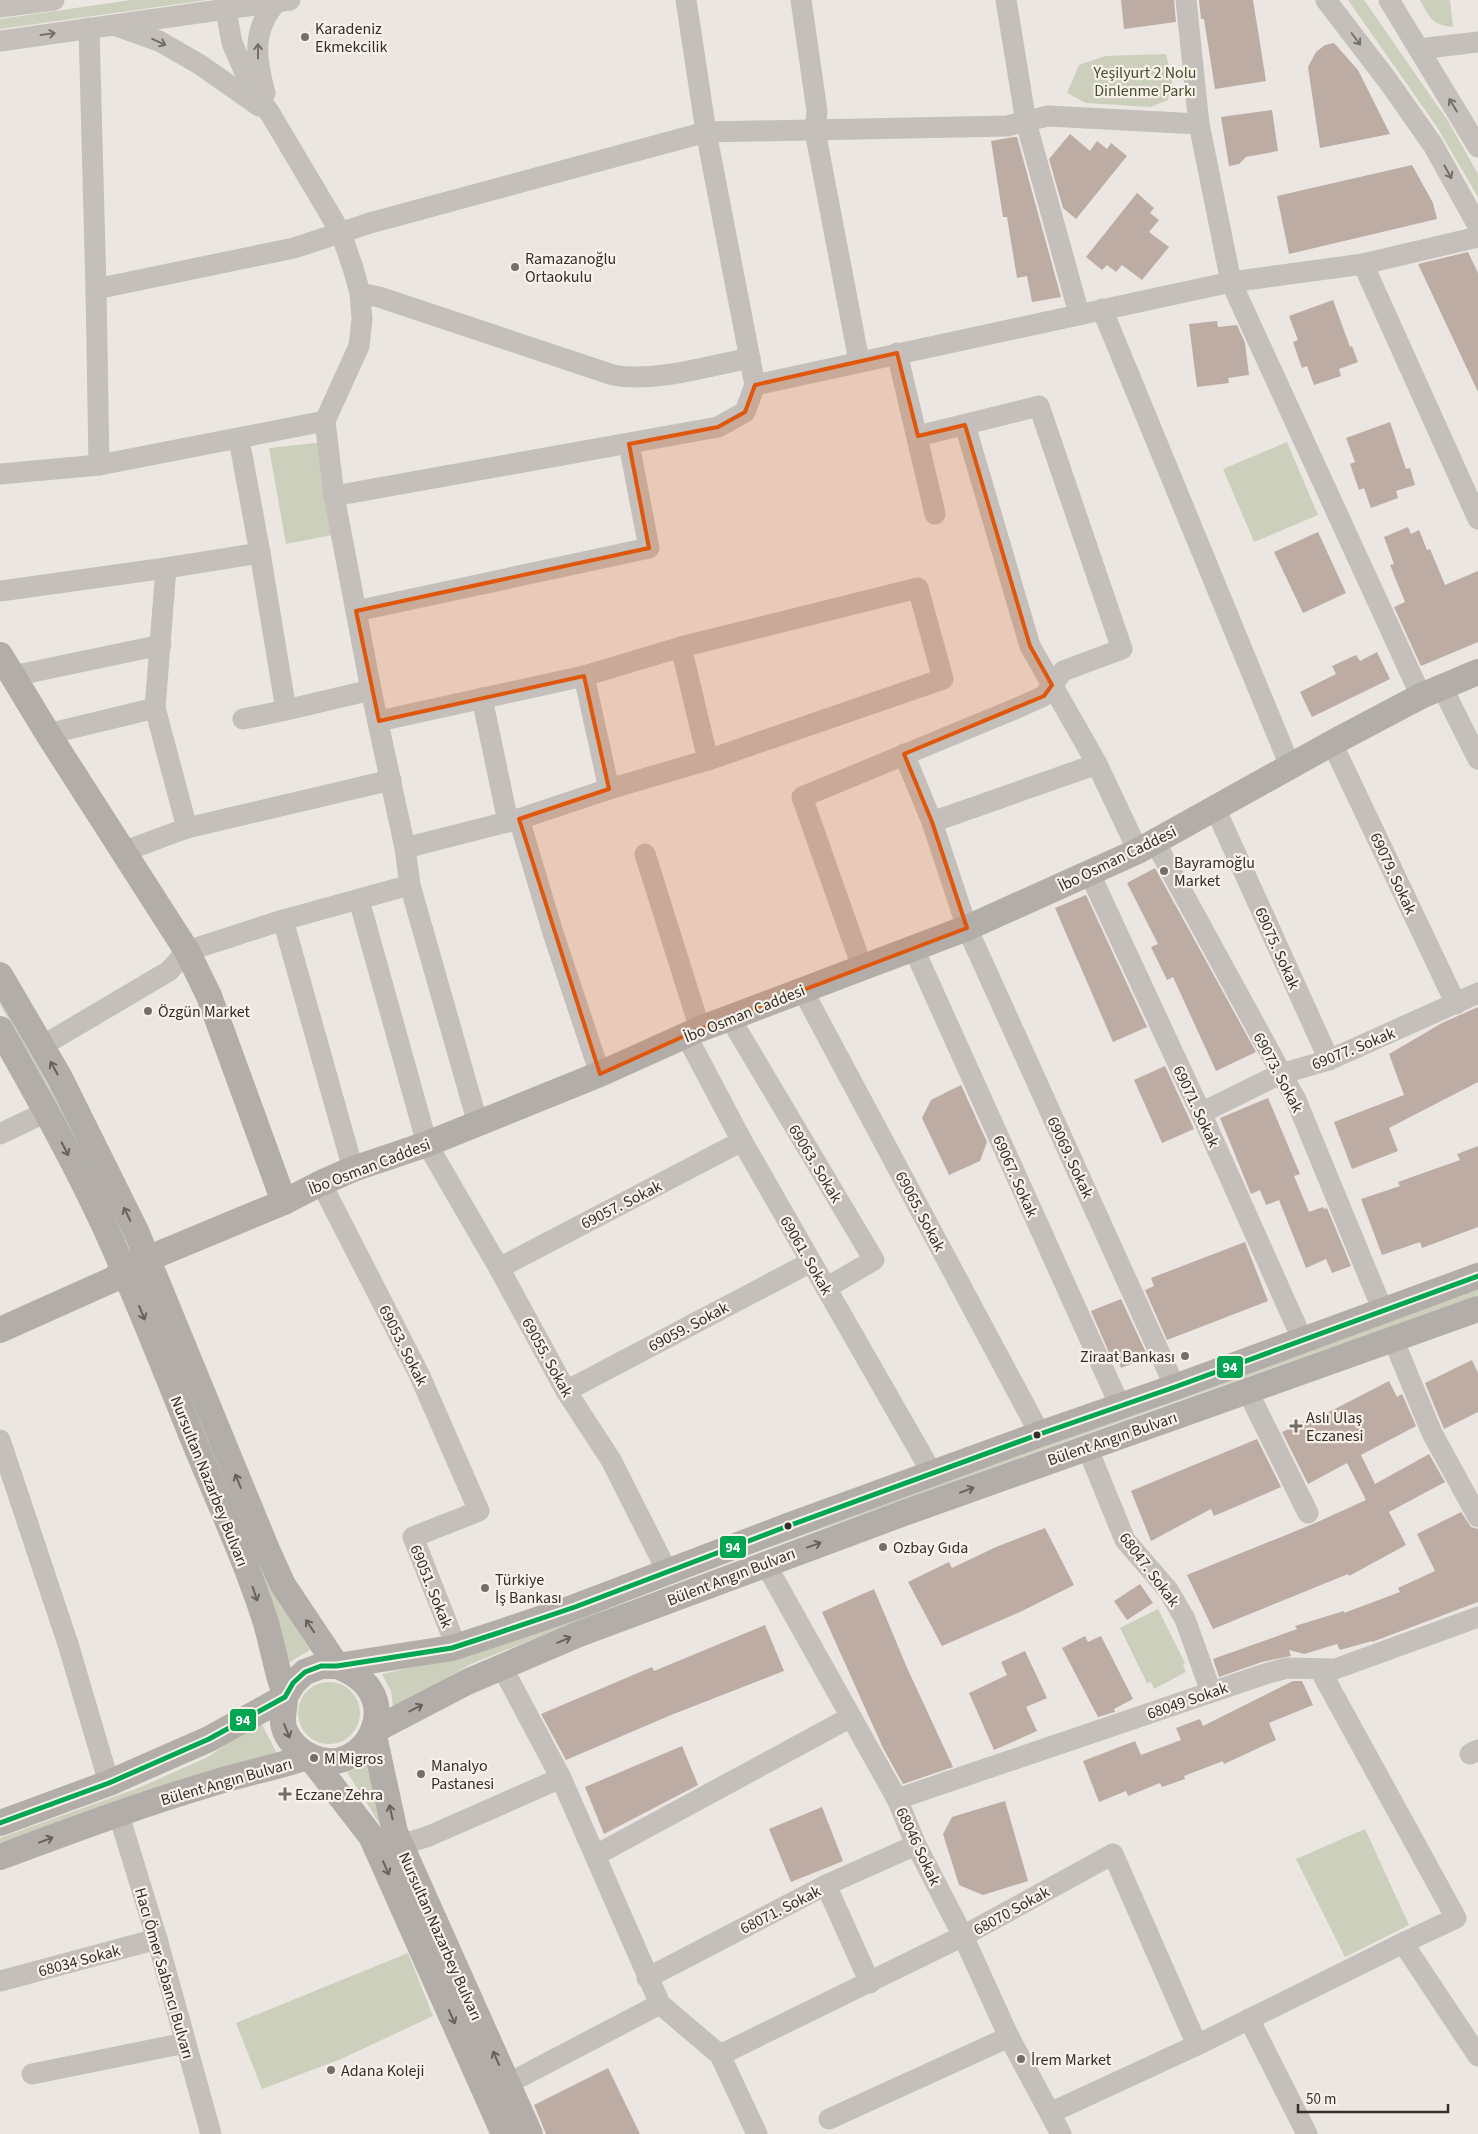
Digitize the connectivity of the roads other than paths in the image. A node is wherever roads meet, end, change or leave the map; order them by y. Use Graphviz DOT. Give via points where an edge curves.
graph roads {
  1 [pos="54,0"];
  2 [pos="686,0"];
  3 [pos="801,0"];
  4 [pos="1006,0"];
  5 [pos="1186,0"];
  6 [pos="1326,0"];
  7 [pos="1389,0"];
  8 [pos="284,1"];
  9 [pos="225,4"];
  10 [pos="0,8"];
  11 [pos="113,25"];
  12 [pos="89,28"];
  13 [pos="0,40"];
  14 [pos="1478,42"];
  15 [pos="1419,49"];
  16 [pos="272,115"];
  17 [pos="1026,122"];
  18 [pos="1199,124"];
  19 [pos="815,131"];
  20 [pos="706,132"];
  21 [pos="1478,147"];
  22 [pos="1478,226"];
  23 [pos="341,233"];
  24 [pos="1478,237"];
  25 [pos="1363,264"];
  26 [pos="1231,282"];
  27 [pos="96,289"];
  28 [pos="360,293"];
  29 [pos="1102,309"];
  30 [pos="1079,314"];
  31 [pos="897,353"];
  32 [pos="750,358"];
  33 [pos="859,361"];
  34 [pos="755,385"];
  35 [pos="326,421"];
  36 [pos="965,425"];
  37 [pos="918,436"];
  38 [pos="239,438"];
  39 [pos="629,444"];
  40 [pos="99,465"];
  41 [pos="0,474"];
  42 [pos="334,496"];
  43 [pos="935,514"];
  44 [pos="1478,519"];
  45 [pos="260,553"];
  46 [pos="166,568"];
  47 [pos="0,591"];
  48 [pos="356,611"];
  49 [pos="161,645"];
  50 [pos="681,647"];
  51 [pos="7,665"];
  52 [pos="1478,672"];
  53 [pos="584,676"];
  54 [pos="1052,685"];
  55 [pos="371,690"];
  56 [pos="1431,691"];
  57 [pos="482,698"];
  58 [pos="155,708"];
  59 [pos="286,710"];
  60 [pos="243,719"];
  61 [pos="379,721"];
  62 [pos="48,734"];
  63 [pos="1332,742"];
  64 [pos="904,754"];
  65 [pos="1478,759"];
  66 [pos="708,760"];
  67 [pos="1097,764"];
  68 [pos="1290,766"];
  69 [pos="391,780"];
  70 [pos="609,789"];
  71 [pos="1215,808"];
  72 [pos="513,821"];
  73 [pos="932,822"];
  74 [pos="187,828"];
  75 [pos="1146,846"];
  76 [pos="405,848"];
  77 [pos="125,851"];
  78 [pos="645,854"];
  79 [pos="1089,872"];
  80 [pos="410,886"];
  81 [pos="358,900"];
  82 [pos="283,920"];
  83 [pos="967,928"];
  84 [pos="913,947"];
  85 [pos="187,951"];
  86 [pos="862,967"];
  87 [pos="0,975"];
  88 [pos="802,990"];
  89 [pos="1478,993"];
  90 [pos="1456,1004"];
  91 [pos="730,1018"];
  92 [pos="0,1029"];
  93 [pos="693,1032"];
  94 [pos="42,1046"];
  95 [pos="1329,1060"];
  96 [pos="600,1074"];
  97 [pos="1280,1074"];
  98 [pos="46,1112"];
  99 [pos="1201,1113"];
  100 [pos="478,1124"];
  101 [pos="0,1134"];
  102 [pos="742,1141"];
  103 [pos="427,1144"];
  104 [pos="353,1169"];
  105 [pos="321,1183"];
  106 [pos="284,1202"];
  107 [pos="147,1258"];
  108 [pos="811,1262"];
  109 [pos="499,1268"];
  110 [pos="123,1269"];
  111 [pos="1478,1276"];
  112 [pos="826,1288"];
  113 [pos="1478,1309"];
  114 [pos="1383,1311"];
  115 [pos="0,1330"];
  116 [pos="1393,1339"];
  117 [pos="1303,1341"];
  118 [pos="1176,1387"];
  119 [pos="1246,1390"];
  120 [pos="566,1391"];
  121 [pos="1120,1406"];
  122 [pos="1040,1434"];
  123 [pos="0,1440"];
  124 [pos="1087,1447"];
  125 [pos="932,1473"];
  126 [pos="479,1511"];
  127 [pos="1308,1513"];
  128 [pos="1478,1517"];
  129 [pos="765,1563"];
  130 [pos="667,1571"];
  131 [pos="1478,1617"];
  132 [pos="456,1646"];
  133 [pos="337,1666"];
  134 [pos="502,1667"];
  135 [pos="1320,1670"];
  136 [pos="1211,1692"];
  137 [pos="285,1697"];
  138 [pos="851,1717"];
  139 [pos="373,1730"];
  140 [pos="309,1756"];
  141 [pos="561,1778"];
  142 [pos="109,1783"];
  143 [pos="897,1799"];
  144 [pos="118,1812"];
  145 [pos="0,1823"];
  146 [pos="401,1845"];
  147 [pos="916,1845"];
  148 [pos="596,1855"];
  149 [pos="0,1857"];
  150 [pos="826,1885"];
  151 [pos="963,1936"];
  152 [pos="157,1939"];
  153 [pos="1403,1943"];
  154 [pos="647,1978"];
  155 [pos="0,1981"];
  156 [pos="870,1983"];
  157 [pos="660,2004"];
  158 [pos="1249,2019"];
  159 [pos="1008,2037"];
  160 [pos="185,2043"];
  161 [pos="1197,2045"];
  162 [pos="720,2055"];
  163 [pos="1478,2056"];
  164 [pos="32,2074"];
  165 [pos="507,2084"];
  166 [pos="829,2119"];
  167 [pos="1053,2127"];
  168 [pos="211,2134"];
  169 [pos="504,2134"];
  170 [pos="530,2134"];
  171 [pos="757,2134"];
  172 [pos="1307,2134"];
  1 -- 10 [label="street"];
  2 -- 20 [label="street"];
  3 -- 19 [label="street" via="817,111"];
  4 -- 17 [label="street"];
  5 -- 18 [label="street"];
  6 -- 22 [label="street, one-way" via="1433,145"];
  7 -- 15 [label="street"];
  8 -- 9 [label="street"];
  16 -- 8 [label="street, one-way" via="258,67 258,37 267,12"];
  9 -- 11 [label="street"];
  9 -- 16 [label="street" via="232,43 250,84"];
  11 -- 12 [label="street"];
  11 -- 16 [label="street, one-way" via="159,41 199,64"];
  13 -- 12 [label="street, one-way"];
  12 -- 27 [label="street"];
  14 -- 15 [label="street"];
  21 -- 15 [label="street, one-way"];
  16 -- 23 [label="street"];
  17 -- 18 [label="street" via="1048,116"];
  17 -- 19 [label="street" via="1007,126"];
  17 -- 30 [label="street"];
  18 -- 26 [label="street"];
  19 -- 20 [label="street"];
  19 -- 33 [label="street"];
  20 -- 23 [label="street"];
  20 -- 32 [label="street"];
  23 -- 27 [label="street" via="294,248"];
  23 -- 28 [label="street"];
  24 -- 25 [label="street"];
  25 -- 26 [label="street"];
  25 -- 44 [label="street"];
  26 -- 29 [label="street"];
  26 -- 56 [label="street"];
  27 -- 40 [label="street"];
  28 -- 32 [label="street" via="628,378 656,376"];
  28 -- 35 [label="street" via="359,346"];
  29 -- 30 [label="street"];
  29 -- 68 [label="street"];
  30 -- 31 [label="street"];
  31 -- 33 [label="street"];
  31 -- 37 [label="street"];
  32 -- 34 [label="street"];
  33 -- 34 [label="street"];
  34 -- 39 [label="street" via="745,412 718,427"];
  35 -- 38 [label="street"];
  35 -- 42 [label="street"];
  36 -- 37 [label="street"];
  36 -- 54 [label="street, 69073. Sokak" via="1030,646"];
  36 -- 54 [label="street" via="1039,406 1122,649 1063,671"];
  37 -- 43 [label="street"];
  38 -- 40 [label="street"];
  38 -- 45 [label="street"];
  39 -- 42 [label="street"];
  39 -- 48 [label="street" via="649,548"];
  40 -- 41 [label="street"];
  42 -- 48 [label="street"];
  45 -- 46 [label="street"];
  45 -- 59 [label="street"];
  46 -- 47 [label="street"];
  46 -- 49 [label="street"];
  48 -- 55 [label="street"];
  49 -- 51 [label="street"];
  49 -- 58 [label="street"];
  50 -- 53 [label="street"];
  50 -- 66 [label="street"];
  50 -- 66 [label="street" via="918,588 943,679"];
  51 -- 62 [label="main road"];
  52 -- 56 [label="main road, İbo Osman Caddesi"];
  53 -- 57 [label="street"];
  53 -- 70 [label="street"];
  54 -- 64 [label="street" via="1044,696 1030,703"];
  54 -- 67 [label="street, 69073. Sokak"];
  55 -- 59 [label="street"];
  55 -- 61 [label="street"];
  56 -- 63 [label="main road, İbo Osman Caddesi"];
  56 -- 65 [label="street"];
  57 -- 61 [label="street"];
  57 -- 72 [label="street"];
  58 -- 62 [label="street"];
  58 -- 74 [label="street"];
  59 -- 60 [label="street"];
  61 -- 69 [label="street"];
  62 -- 77 [label="main road"];
  63 -- 68 [label="main road, İbo Osman Caddesi"];
  63 -- 90 [label="street, 69079. Sokak"];
  64 -- 73 [label="street, 69069. Sokak"];
  64 -- 86 [label="street" via="802,797"];
  66 -- 70 [label="street"];
  67 -- 73 [label="street"];
  67 -- 75 [label="street, 69073. Sokak"];
  68 -- 71 [label="main road, İbo Osman Caddesi"];
  69 -- 74 [label="street"];
  69 -- 76 [label="street"];
  70 -- 72 [label="street"];
  71 -- 75 [label="main road, İbo Osman Caddesi"];
  71 -- 95 [label="street, 69075. Sokak"];
  72 -- 76 [label="street"];
  72 -- 96 [label="street"];
  73 -- 83 [label="street, 69069. Sokak"];
  74 -- 77 [label="street"];
  75 -- 79 [label="main road, İbo Osman Caddesi"];
  75 -- 97 [label="street, 69073. Sokak"];
  76 -- 80 [label="street"];
  77 -- 85 [label="main road"];
  78 -- 93 [label="street, 69061. Sokak"];
  79 -- 83 [label="main road, İbo Osman Caddesi"];
  79 -- 99 [label="street, 69071. Sokak"];
  80 -- 81 [label="street"];
  80 -- 100 [label="street"];
  81 -- 82 [label="street"];
  81 -- 103 [label="street, 69055. Sokak"];
  82 -- 85 [label="street"];
  82 -- 104 [label="street"];
  83 -- 84 [label="main road, İbo Osman Caddesi"];
  83 -- 118 [label="street, 69069. Sokak"];
  84 -- 86 [label="main road, İbo Osman Caddesi"];
  84 -- 121 [label="street, 69067. Sokak"];
  85 -- 94 [label="street" via="169,971"];
  85 -- 106 [label="main road" via="209,996"];
  86 -- 88 [label="main road, İbo Osman Caddesi"];
  87 -- 94 [label="main road, Nursultan Nazarbey Bulvarı"];
  88 -- 91 [label="main road, İbo Osman Caddesi"];
  88 -- 122 [label="street, 69065. Sokak"];
  89 -- 90 [label="street, 69077. Sokak"];
  90 -- 95 [label="street, 69077. Sokak"];
  91 -- 93 [label="main road, İbo Osman Caddesi"];
  91 -- 112 [label="street, 69063. Sokak" via="874,1260"];
  92 -- 98 [label="main road, Nursultan Nazarbey Bulvarı"];
  93 -- 96 [label="main road, İbo Osman Caddesi"];
  93 -- 102 [label="street, 69061. Sokak"];
  107 -- 94 [label="main road, Nursultan Nazarbey Bulvarı, one-way" via="105,1167"];
  95 -- 97 [label="street, 69077. Sokak"];
  96 -- 100 [label="main road, İbo Osman Caddesi"];
  97 -- 99 [label="street, 69077. Sokak"];
  97 -- 114 [label="street, 69073. Sokak" via="1296,1100"];
  98 -- 101 [label="street"];
  98 -- 110 [label="main road, Nursultan Nazarbey Bulvarı, one-way"];
  99 -- 117 [label="street, 69071. Sokak"];
  100 -- 103 [label="main road, İbo Osman Caddesi"];
  102 -- 108 [label="street, 69061. Sokak"];
  102 -- 109 [label="street, 69057. Sokak"];
  103 -- 104 [label="main road, İbo Osman Caddesi"];
  103 -- 109 [label="street, 69055. Sokak"];
  104 -- 105 [label="main road, İbo Osman Caddesi"];
  105 -- 106 [label="main road, İbo Osman Caddesi"];
  105 -- 126 [label="street, 69053. Sokak" via="419,1374"];
  106 -- 107 [label="main road, İbo Osman Caddesi"];
  107 -- 110 [label="main road, İbo Osman Caddesi"];
  133 -- 107 [label="main road, Nursultan Nazarbey Bulvarı, one-way" via="283,1585"];
  108 -- 112 [label="street, 69061. Sokak"];
  108 -- 120 [label="street, 69059. Sokak"];
  109 -- 120 [label="street, 69055. Sokak"];
  110 -- 115 [label="main road, İbo Osman Caddesi" via="114,1279"];
  110 -- 137 [label="main road, Nursultan Nazarbey Bulvarı, one-way" via="248,1574 266,1623"];
  111 -- 114 [label="main road, Bülent Angın Bulvarı"];
  112 -- 125 [label="street, 69061. Sokak"];
  113 -- 116 [label="main road, Bülent Angın Bulvarı"];
  114 -- 117 [label="main road, Bülent Angın Bulvarı"];
  116 -- 119 [label="main road, Bülent Angın Bulvarı"];
  116 -- 128 [label="street" via="1432,1433"];
  117 -- 118 [label="main road, Bülent Angın Bulvarı"];
  118 -- 121 [label="main road, Bülent Angın Bulvarı"];
  119 -- 124 [label="main road, Bülent Angın Bulvarı"];
  119 -- 127 [label="street"];
  120 -- 130 [label="street, 69055. Sokak" via="610,1460"];
  121 -- 122 [label="main road, Bülent Angın Bulvarı"];
  122 -- 125 [label="main road, Bülent Angın Bulvarı"];
  123 -- 142 [label="street" via="68,1644"];
  129 -- 124 [label="main road, Bülent Angın Bulvarı, one-way"];
  124 -- 136 [label="street, 68047. Sokak" via="1125,1540 1168,1590 1184,1618"];
  125 -- 130 [label="main road, Bülent Angın Bulvarı"];
  126 -- 132 [label="street, 69051. Sokak" via="413,1536"];
  134 -- 129 [label="main road, Bülent Angın Bulvarı, one-way"];
  129 -- 138 [label="street, 68046 Sokak"];
  130 -- 132 [label="main road, Bülent Angın Bulvarı" via="575,1607"];
  131 -- 135 [label="street, 68049 Sokak" via="1335,1669"];
  132 -- 133 [label="main road, Bülent Angın Bulvarı"];
  133 -- 137 [label="main road, Bülent Angın Bulvarı" via="321,1666 305,1672"];
  133 -- 139 [label="main road" via="366,1682 377,1711"];
  139 -- 134 [label="main road, Bülent Angın Bulvarı, one-way"];
  134 -- 141 [label="street"];
  135 -- 136 [label="street, 68049 Sokak" via="1287,1668"];
  135 -- 153 [label="street" via="1456,1918"];
  136 -- 143 [label="street, 68049 Sokak"];
  137 -- 140 [label="main road, one-way" via="282,1714 285,1730 292,1743"];
  137 -- 142 [label="main road, Bülent Angın Bulvarı" via="209,1739"];
  138 -- 143 [label="street, 68046 Sokak"];
  138 -- 148 [label="street"];
  139 -- 140 [label="main road, Bülent Angın Bulvarı" via="359,1751 346,1758 332,1761"];
  146 -- 139 [label="main road, Nursultan Nazarbey Bulvarı, one-way" via="395,1832"];
  140 -- 144 [label="main road, Bülent Angın Bulvarı"];
  140 -- 169 [label="main road, Nursultan Nazarbey Bulvarı, one-way" via="371,1836"];
  141 -- 146 [label="street" via="429,1836"];
  141 -- 148 [label="street"];
  142 -- 145 [label="main road, Bülent Angın Bulvarı"];
  143 -- 147 [label="street, 68046 Sokak"];
  149 -- 144 [label="main road, Bülent Angın Bulvarı, one-way"];
  144 -- 152 [label="street, Hacı Ömer Sabancı Bulvarı"];
  165 -- 146 [label="main road, Nursultan Nazarbey Bulvarı, one-way"];
  147 -- 150 [label="street, 68071. Sokak"];
  147 -- 151 [label="street, 68046 Sokak"];
  148 -- 154 [label="street"];
  150 -- 154 [label="street, 68071. Sokak"];
  150 -- 156 [label="street"];
  151 -- 156 [label="street, 68070 Sokak"];
  151 -- 159 [label="street, 68046 Sokak"];
  151 -- 161 [label="street, 68070 Sokak" via="1113,1854"];
  152 -- 155 [label="street, 68034 Sokak"];
  152 -- 160 [label="street, Hacı Ömer Sabancı Bulvarı"];
  153 -- 158 [label="street"];
  153 -- 163 [label="street"];
  154 -- 157 [label="street"];
  156 -- 162 [label="street, 68070 Sokak"];
  157 -- 162 [label="street"];
  157 -- 165 [label="street"];
  158 -- 161 [label="street"];
  158 -- 172 [label="street"];
  159 -- 166 [label="street"];
  159 -- 167 [label="street, 68046 Sokak"];
  160 -- 164 [label="street"];
  160 -- 168 [label="street, Hacı Ömer Sabancı Bulvarı"];
  161 -- 167 [label="street"];
  162 -- 171 [label="street"];
  165 -- 170 [label="main road, Nursultan Nazarbey Bulvarı"];
}
